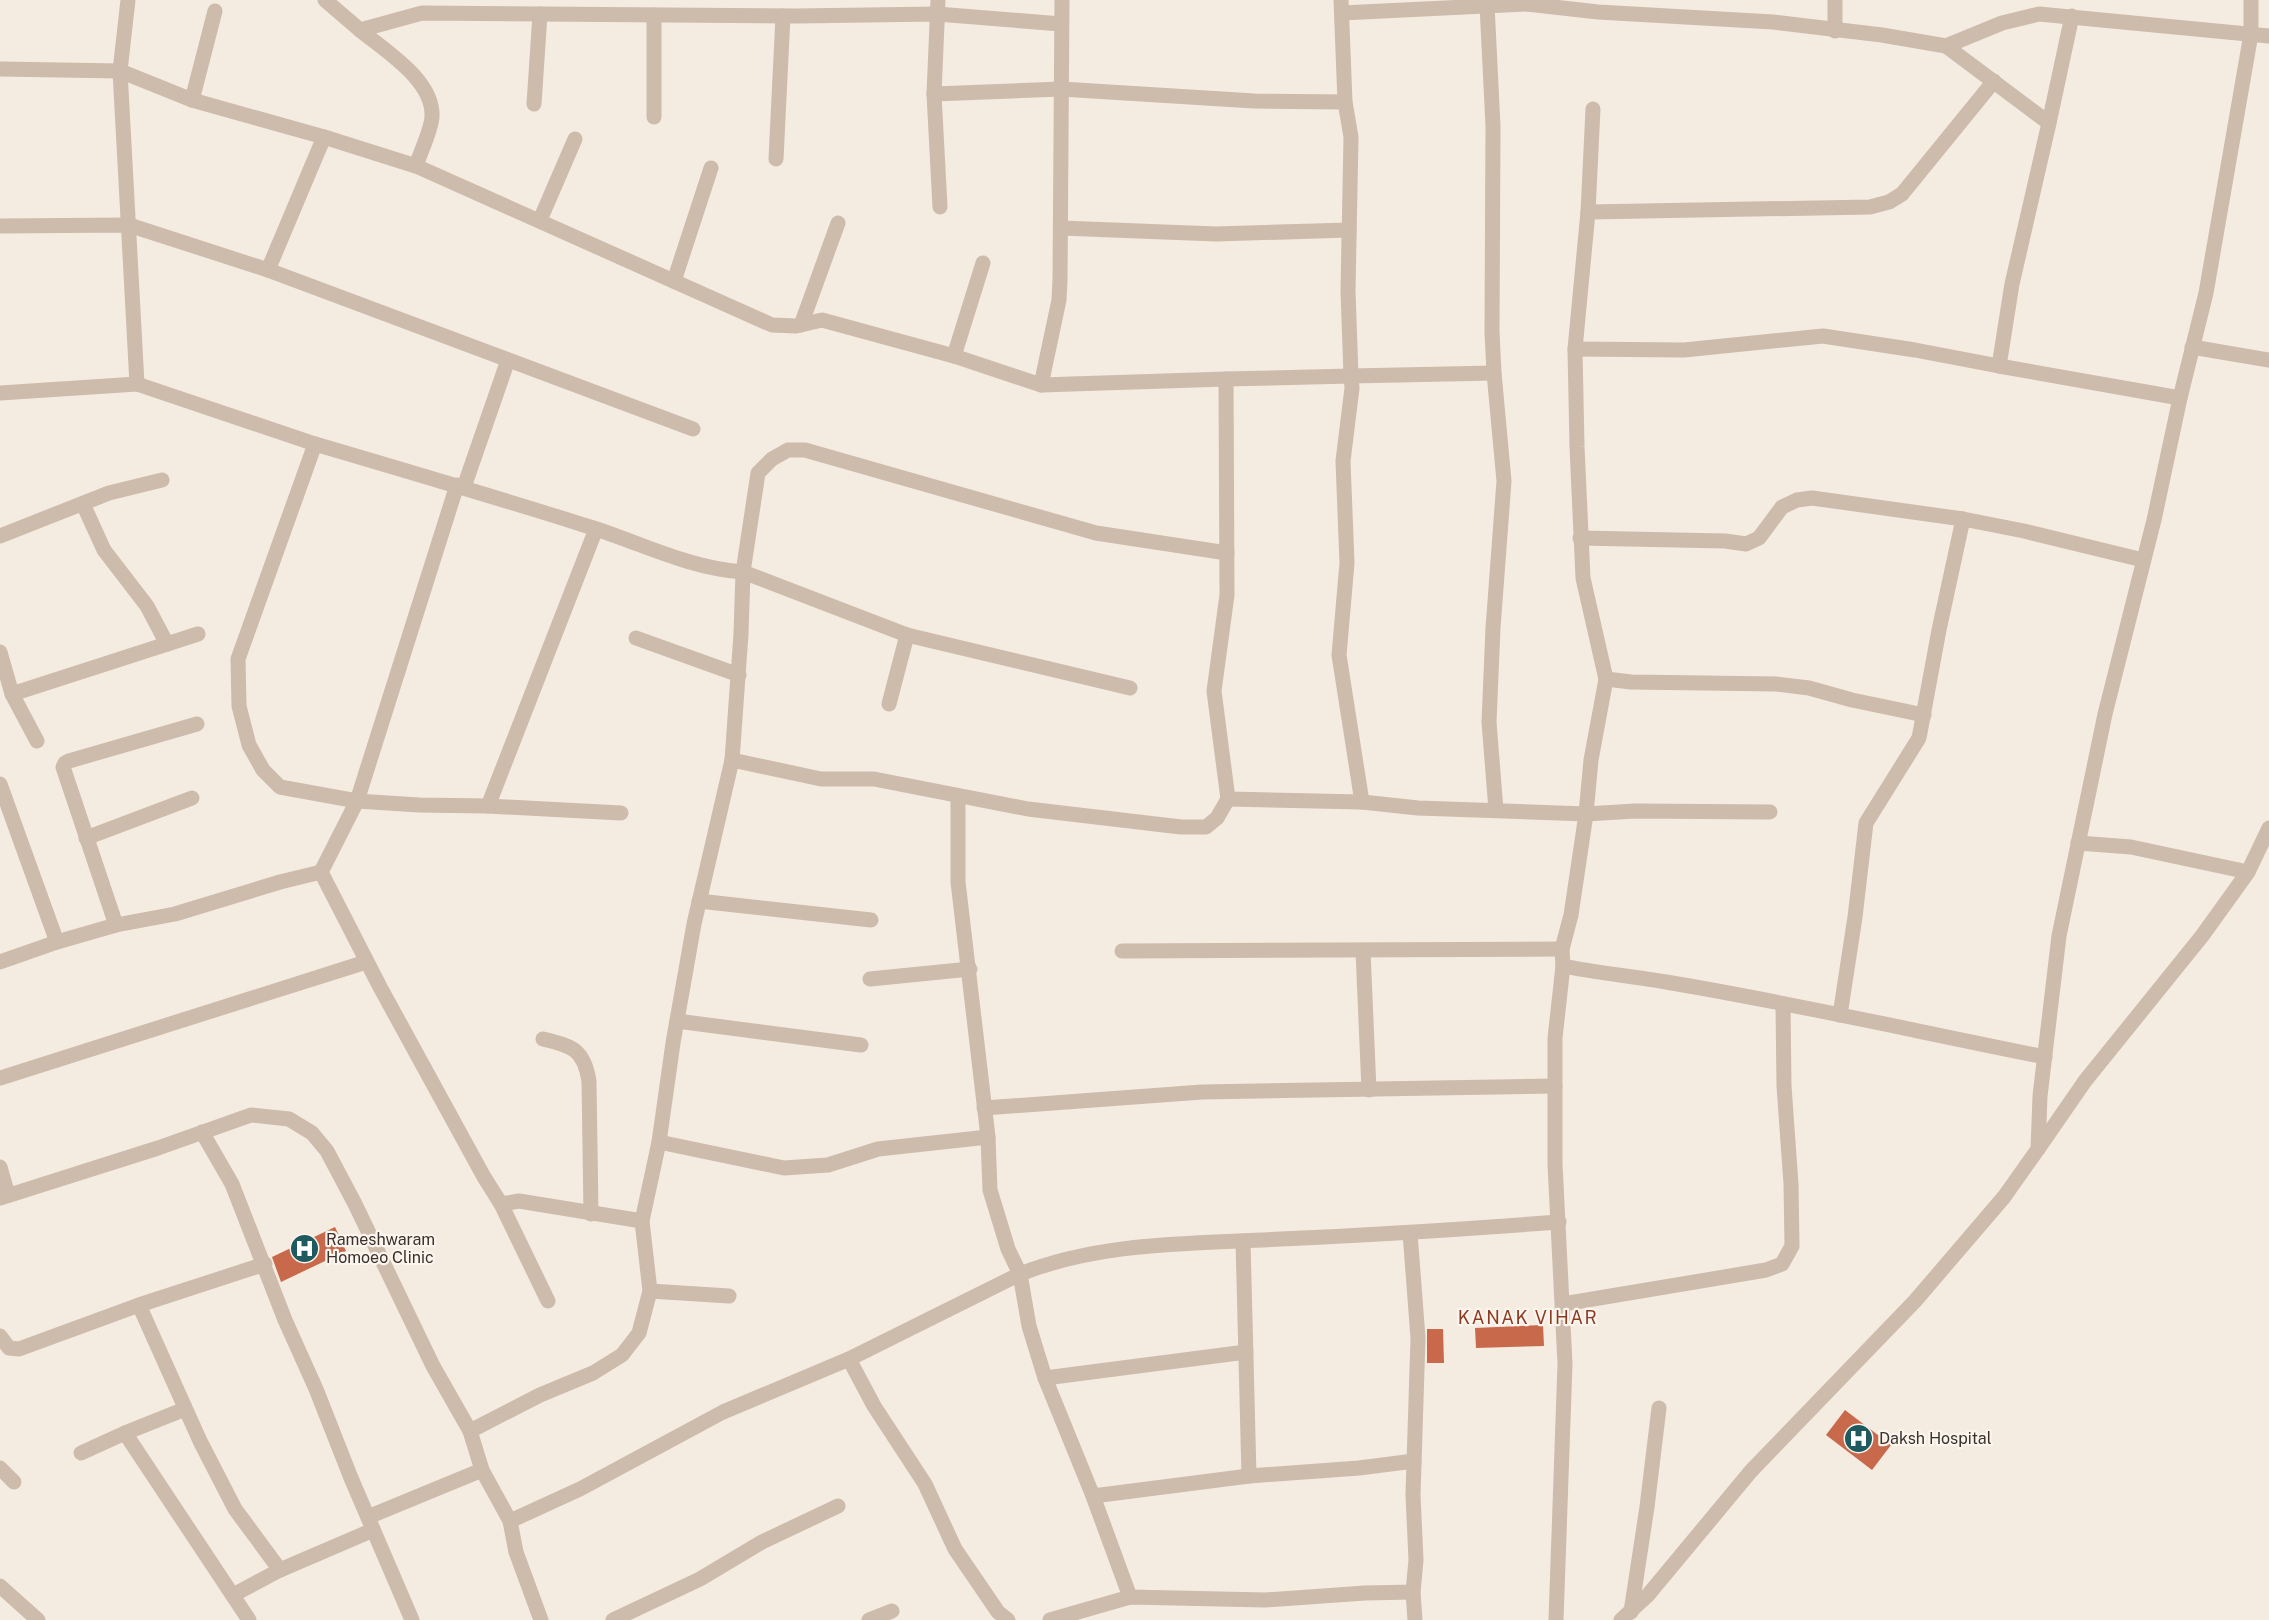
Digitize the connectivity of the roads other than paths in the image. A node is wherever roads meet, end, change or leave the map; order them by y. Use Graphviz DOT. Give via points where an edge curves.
graph roads {
  1 [pos="128,0"];
  2 [pos="325,0"];
  3 [pos="1062,0"];
  4 [pos="1687,0"];
  5 [pos="1835,0"];
  6 [pos="2251,0"];
  7 [pos="1487,5"];
  8 [pos="938,7"];
  9 [pos="1342,7"];
  10 [pos="215,11"];
  11 [pos="540,14"];
  12 [pos="654,15"];
  13 [pos="783,16"];
  14 [pos="1686,16"];
  15 [pos="2072,16"];
  16 [pos="1061,24"];
  17 [pos="360,30"];
  18 [pos="1835,31"];
  19 [pos="2251,34"];
  20 [pos="2269,36"];
  21 [pos="1946,46"];
  22 [pos="0,69"];
  23 [pos="120,71"];
  24 [pos="1994,81"];
  25 [pos="1061,89"];
  26 [pos="934,94"];
  27 [pos="192,100"];
  28 [pos="1345,102"];
  29 [pos="534,104"];
  30 [pos="1593,109"];
  31 [pos="654,117"];
  32 [pos="2049,123"];
  33 [pos="324,137"];
  34 [pos="575,139"];
  35 [pos="776,159"];
  36 [pos="416,166"];
  37 [pos="711,168"];
  38 [pos="940,207"];
  39 [pos="1588,212"];
  40 [pos="540,220"];
  41 [pos="838,223"];
  42 [pos="129,225"];
  43 [pos="0,226"];
  44 [pos="1061,228"];
  45 [pos="1349,230"];
  46 [pos="983,262"];
  47 [pos="268,270"];
  48 [pos="674,281"];
  49 [pos="801,325"];
  50 [pos="2192,347"];
  51 [pos="1575,349"];
  52 [pos="954,356"];
  53 [pos="508,360"];
  54 [pos="2269,360"];
  55 [pos="1999,366"];
  56 [pos="1494,373"];
  57 [pos="1351,376"];
  58 [pos="1226,379"];
  59 [pos="137,384"];
  60 [pos="1041,385"];
  61 [pos="0,393"];
  62 [pos="2180,398"];
  63 [pos="693,429"];
  64 [pos="315,444"];
  65 [pos="162,480"];
  66 [pos="460,486"];
  67 [pos="82,504"];
  68 [pos="1963,519"];
  69 [pos="596,529"];
  70 [pos="0,536"];
  71 [pos="1580,538"];
  72 [pos="1227,553"];
  73 [pos="2143,560"];
  74 [pos="743,572"];
  75 [pos="198,634"];
  76 [pos="907,635"];
  77 [pos="636,638"];
  78 [pos="167,644"];
  79 [pos="0,652"];
  80 [pos="739,675"];
  81 [pos="1606,679"];
  82 [pos="1130,688"];
  83 [pos="12,694"];
  84 [pos="889,704"];
  85 [pos="1924,715"];
  86 [pos="197,724"];
  87 [pos="37,741"];
  88 [pos="732,760"];
  89 [pos="0,784"];
  90 [pos="958,796"];
  91 [pos="192,798"];
  92 [pos="1228,799"];
  93 [pos="357,801"];
  94 [pos="1362,802"];
  95 [pos="488,806"];
  96 [pos="1496,810"];
  97 [pos="1770,812"];
  98 [pos="621,813"];
  99 [pos="1586,814"];
  100 [pos="2269,828"];
  101 [pos="86,838"];
  102 [pos="2078,843"];
  103 [pos="321,872"];
  104 [pos="2248,872"];
  105 [pos="699,901"];
  106 [pos="871,920"];
  107 [pos="116,925"];
  108 [pos="57,942"];
  109 [pos="1562,949"];
  110 [pos="1122,951"];
  111 [pos="1363,951"];
  112 [pos="0,962"];
  113 [pos="366,962"];
  114 [pos="1563,966"];
  115 [pos="970,969"];
  116 [pos="870,979"];
  117 [pos="1783,1004"];
  118 [pos="1840,1015"];
  119 [pos="677,1021"];
  120 [pos="543,1039"];
  121 [pos="861,1045"];
  122 [pos="2046,1057"];
  123 [pos="0,1078"];
  124 [pos="1555,1086"];
  125 [pos="1369,1090"];
  126 [pos="984,1108"];
  127 [pos="202,1132"];
  128 [pos="988,1137"];
  129 [pos="659,1142"];
  130 [pos="2038,1149"];
  131 [pos="0,1167"];
  132 [pos="4,1196"];
  133 [pos="501,1204"];
  134 [pos="591,1214"];
  135 [pos="642,1221"];
  136 [pos="1559,1222"];
  137 [pos="1410,1233"];
  138 [pos="1243,1241"];
  139 [pos="265,1264"];
  140 [pos="1020,1274"];
  141 [pos="650,1291"];
  142 [pos="729,1296"];
  143 [pos="548,1301"];
  144 [pos="1563,1304"];
  145 [pos="139,1305"];
  146 [pos="0,1336"];
  147 [pos="1246,1352"];
  148 [pos="849,1359"];
  149 [pos="1045,1378"];
  150 [pos="1659,1408"];
  151 [pos="185,1409"];
  152 [pos="470,1431"];
  153 [pos="124,1433"];
  154 [pos="81,1453"];
  155 [pos="1414,1461"];
  156 [pos="0,1468"];
  157 [pos="482,1470"];
  158 [pos="1249,1476"];
  159 [pos="14,1482"];
  160 [pos="1093,1496"];
  161 [pos="838,1506"];
  162 [pos="510,1521"];
  163 [pos="371,1524"];
  164 [pos="280,1570"];
  165 [pos="0,1586"];
  166 [pos="1413,1592"];
  167 [pos="233,1594"];
  168 [pos="1130,1597"];
  169 [pos="892,1611"];
  170 [pos="1630,1614"];
  171 [pos="38,1620"];
  172 [pos="249,1620"];
  173 [pos="412,1620"];
  174 [pos="542,1620"];
  175 [pos="613,1620"];
  176 [pos="869,1620"];
  177 [pos="1008,1620"];
  178 [pos="1050,1620"];
  179 [pos="1415,1620"];
  180 [pos="1556,1620"];
  181 [pos="1621,1620"];
  1 -- 23 [label="street"];
  2 -- 17 [label="street"];
  3 -- 16 [label="street"];
  4 -- 14 [label="street"];
  5 -- 18 [label="street"];
  6 -- 19 [label="street"];
  7 -- 9 [label="street"];
  7 -- 14 [label="street" via="1527,4"];
  7 -- 56 [label="street" via="1493,126"];
  8 -- 13 [label="street"];
  8 -- 16 [label="street"];
  8 -- 26 [label="street"];
  9 -- 28 [label="street"];
  10 -- 27 [label="street"];
  11 -- 12 [label="street"];
  11 -- 17 [label="street" via="422,13"];
  11 -- 29 [label="street"];
  12 -- 13 [label="street"];
  12 -- 31 [label="street"];
  13 -- 35 [label="street"];
  14 -- 18 [label="street"];
  15 -- 19 [label="street"];
  15 -- 21 [label="street" via="2039,14 2002,23"];
  15 -- 32 [label="street"];
  16 -- 25 [label="street"];
  17 -- 36 [label="street" via="419,79 429,98 432,117"];
  18 -- 21 [label="street"];
  19 -- 20 [label="street"];
  19 -- 50 [label="street" via="2206,293"];
  21 -- 24 [label="street"];
  22 -- 23 [label="street"];
  23 -- 27 [label="street"];
  23 -- 42 [label="street"];
  24 -- 32 [label="street"];
  24 -- 39 [label="street" via="1902,194 1889,202 1870,207"];
  25 -- 26 [label="street"];
  25 -- 28 [label="street" via="1254,101"];
  25 -- 44 [label="street"];
  26 -- 38 [label="street"];
  27 -- 33 [label="street"];
  28 -- 45 [label="street" via="1351,137"];
  30 -- 39 [label="street"];
  32 -- 55 [label="street" via="2015,273"];
  33 -- 36 [label="street"];
  33 -- 47 [label="street"];
  34 -- 40 [label="street"];
  36 -- 40 [label="street"];
  37 -- 48 [label="street"];
  39 -- 51 [label="street"];
  40 -- 48 [label="street"];
  41 -- 49 [label="street"];
  42 -- 43 [label="street"];
  42 -- 47 [label="street"];
  42 -- 59 [label="street"];
  44 -- 45 [label="street" via="1216,234"];
  44 -- 60 [label="street" via="1059,300"];
  45 -- 57 [label="street"];
  46 -- 52 [label="street"];
  47 -- 53 [label="street"];
  48 -- 49 [label="street" via="772,325"];
  49 -- 52 [label="street" via="822,320"];
  50 -- 54 [label="street"];
  50 -- 62 [label="street"];
  51 -- 55 [label="street" via="1684,350 1823,336"];
  51 -- 71 [label="street"];
  52 -- 60 [label="street"];
  53 -- 63 [label="street"];
  53 -- 66 [label="street"];
  55 -- 62 [label="street"];
  56 -- 57 [label="street"];
  56 -- 96 [label="street" via="1504,481 1489,722"];
  57 -- 58 [label="street"];
  57 -- 94 [label="street" via="1343,461 1347,563 1339,654"];
  58 -- 60 [label="street"];
  58 -- 72 [label="street"];
  59 -- 61 [label="street"];
  59 -- 64 [label="street"];
  62 -- 73 [label="street"];
  64 -- 66 [label="street"];
  64 -- 93 [label="street" via="238,659 238,706 249,745 263,770 280,787"];
  65 -- 67 [label="street"];
  66 -- 69 [label="street"];
  66 -- 93 [label="street"];
  67 -- 70 [label="street"];
  67 -- 78 [label="street" via="104,550 147,606"];
  68 -- 71 [label="street" via="1812,498 1782,507 1759,538 1746,544"];
  68 -- 73 [label="street"];
  68 -- 85 [label="street"];
  69 -- 74 [label="street" via="691,564"];
  69 -- 95 [label="street"];
  71 -- 81 [label="street" via="1583,578"];
  72 -- 74 [label="street" via="1096,533 805,450 788,450 758,473"];
  72 -- 92 [label="street" via="1227,595 1214,691"];
  73 -- 102 [label="street"];
  74 -- 76 [label="street"];
  74 -- 80 [label="street"];
  75 -- 78 [label="street"];
  76 -- 82 [label="street"];
  76 -- 84 [label="street"];
  77 -- 80 [label="street"];
  78 -- 83 [label="street"];
  79 -- 83 [label="street"];
  80 -- 88 [label="street"];
  81 -- 85 [label="street" via="1776,684"];
  81 -- 99 [label="street"];
  83 -- 87 [label="street"];
  85 -- 118 [label="street" via="1919,738 1866,823"];
  86 -- 101 [label="street" via="64,763 64,774"];
  88 -- 90 [label="street" via="821,779 874,779"];
  88 -- 105 [label="street"];
  89 -- 108 [label="street"];
  90 -- 92 [label="street" via="1028,809 1181,827 1206,826 1217,818"];
  90 -- 115 [label="street" via="958,882"];
  91 -- 101 [label="street"];
  92 -- 94 [label="street"];
  93 -- 95 [label="street"];
  93 -- 103 [label="street"];
  94 -- 96 [label="street"];
  95 -- 98 [label="street"];
  96 -- 99 [label="street"];
  97 -- 99 [label="street"];
  99 -- 109 [label="street"];
  100 -- 104 [label="street"];
  101 -- 107 [label="street"];
  102 -- 104 [label="street" via="2131,847"];
  102 -- 122 [label="street" via="2059,936"];
  103 -- 107 [label="street" via="175,914"];
  103 -- 113 [label="street"];
  104 -- 130 [label="street" via="2202,936 2085,1081"];
  105 -- 106 [label="street"];
  105 -- 119 [label="street"];
  107 -- 108 [label="street"];
  108 -- 112 [label="street"];
  109 -- 111 [label="street"];
  109 -- 114 [label="street"];
  110 -- 111 [label="street"];
  111 -- 125 [label="street"];
  113 -- 123 [label="street"];
  113 -- 133 [label="street"];
  114 -- 117 [label="street"];
  114 -- 124 [label="street" via="1555,1038"];
  115 -- 116 [label="street"];
  115 -- 126 [label="street"];
  117 -- 118 [label="street"];
  117 -- 144 [label="street" via="1792,1246 1782,1264 1766,1270"];
  118 -- 122 [label="street"];
  119 -- 121 [label="street"];
  119 -- 129 [label="street"];
  120 -- 134 [label="street" via="568,1045 586,1065"];
  122 -- 130 [label="street"];
  124 -- 125 [label="street"];
  124 -- 136 [label="street"];
  125 -- 126 [label="street" via="1202,1092"];
  126 -- 128 [label="street"];
  127 -- 132 [label="street"];
  127 -- 139 [label="street" via="232,1184"];
  127 -- 152 [label="street" via="252,1115 288,1119 312,1133 327,1151 433,1366"];
  128 -- 129 [label="street" via="878,1149 828,1165 784,1168"];
  128 -- 140 [label="street" via="990,1190"];
  129 -- 135 [label="street"];
  130 -- 170 [label="street" via="2004,1197 1915,1301 1751,1471"];
  131 -- 132 [label="street"];
  133 -- 134 [label="street" via="519,1201"];
  133 -- 143 [label="street"];
  134 -- 135 [label="street"];
  135 -- 141 [label="street"];
  136 -- 137 [label="street"];
  136 -- 144 [label="street"];
  137 -- 138 [label="street"];
  137 -- 155 [label="street" via="1418,1338"];
  138 -- 140 [label="street" via="1132,1246 1046,1264"];
  138 -- 147 [label="street"];
  139 -- 145 [label="street"];
  139 -- 163 [label="street"];
  140 -- 148 [label="street"];
  140 -- 149 [label="street" via="1029,1326"];
  141 -- 142 [label="street"];
  141 -- 152 [label="street" via="639,1333 622,1355 593,1373"];
  144 -- 180 [label="street" via="1565,1364"];
  145 -- 146 [label="street" via="19,1349 9,1348"];
  145 -- 151 [label="street"];
  147 -- 149 [label="street"];
  147 -- 158 [label="street"];
  148 -- 162 [label="street" via="723,1412 580,1489"];
  148 -- 177 [label="street" via="874,1406 925,1484 956,1549 998,1612"];
  149 -- 160 [label="street"];
  150 -- 170 [label="street"];
  151 -- 153 [label="street"];
  151 -- 164 [label="street" via="235,1509"];
  152 -- 157 [label="street"];
  153 -- 154 [label="street"];
  153 -- 167 [label="street"];
  155 -- 158 [label="street"];
  155 -- 166 [label="street"];
  156 -- 159 [label="street"];
  157 -- 162 [label="street"];
  157 -- 163 [label="street"];
  158 -- 160 [label="street"];
  160 -- 168 [label="street"];
  161 -- 175 [label="street"];
  162 -- 174 [label="street" via="516,1552"];
  163 -- 164 [label="street"];
  163 -- 173 [label="street"];
  164 -- 167 [label="street"];
  165 -- 171 [label="street"];
  166 -- 168 [label="street" via="1264,1600"];
  166 -- 179 [label="street"];
  167 -- 172 [label="street"];
  168 -- 178 [label="street"];
  169 -- 176 [label="street"];
  170 -- 181 [label="street"];
}
